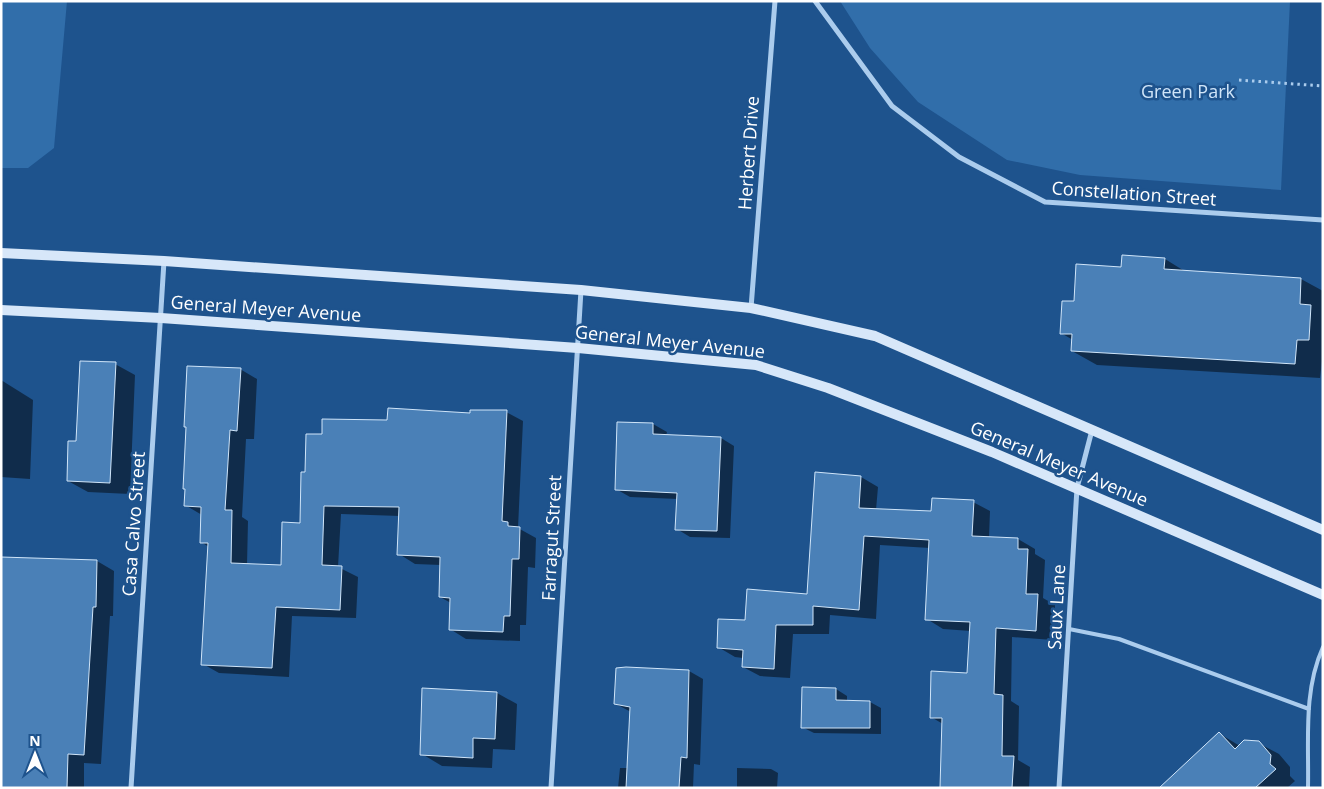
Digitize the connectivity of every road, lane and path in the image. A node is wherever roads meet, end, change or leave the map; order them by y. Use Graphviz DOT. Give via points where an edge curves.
graph roads {
  1 [pos="775,1"];
  2 [pos="814,1"];
  3 [pos="1239,80"];
  4 [pos="1323,86"];
  5 [pos="1323,220"];
  6 [pos="1,252"];
  7 [pos="164,261"];
  8 [pos="581,290"];
  9 [pos="751,308"];
  10 [pos="1,310"];
  11 [pos="161,318"];
  12 [pos="578,348"];
  13 [pos="1093,429"];
  14 [pos="1077,488"];
  15 [pos="1323,530"];
  16 [pos="1323,595"];
  17 [pos="1069,629"];
  18 [pos="1323,647"];
  19 [pos="1309,708"];
  20 [pos="132,788"];
  21 [pos="551,788"];
  22 [pos="1059,788"];
  23 [pos="1308,788"];
  1 -- 9 [label="street, Herbert Drive"];
  2 -- 5 [label="street, Constellation Street" via="892,106 959,157 1045,202"];
  3 -- 4 [label="path"];
  6 -- 7 [label="main road"];
  7 -- 8 [label="main road"];
  7 -- 11 [label="street, Casa Calvo Street"];
  8 -- 9 [label="main road"];
  8 -- 12 [label="street, Farragut Street"];
  9 -- 13 [label="main road" via="875,336"];
  10 -- 11 [label="main road, General Meyer Avenue"];
  11 -- 12 [label="main road, General Meyer Avenue"];
  11 -- 20 [label="street, Casa Calvo Street"];
  12 -- 14 [label="main road, General Meyer Avenue" via="756,365 828,388"];
  12 -- 21 [label="street, Farragut Street"];
  13 -- 14 [label="street, Saux Lane"];
  13 -- 15 [label="main road"];
  14 -- 16 [label="main road, General Meyer Avenue"];
  14 -- 17 [label="street, Saux Lane"];
  17 -- 19 [label="lane" via="1119,639"];
  17 -- 22 [label="street, Saux Lane"];
  18 -- 19 [label="lane" via="1315,664"];
  19 -- 23 [label="lane"];
}
